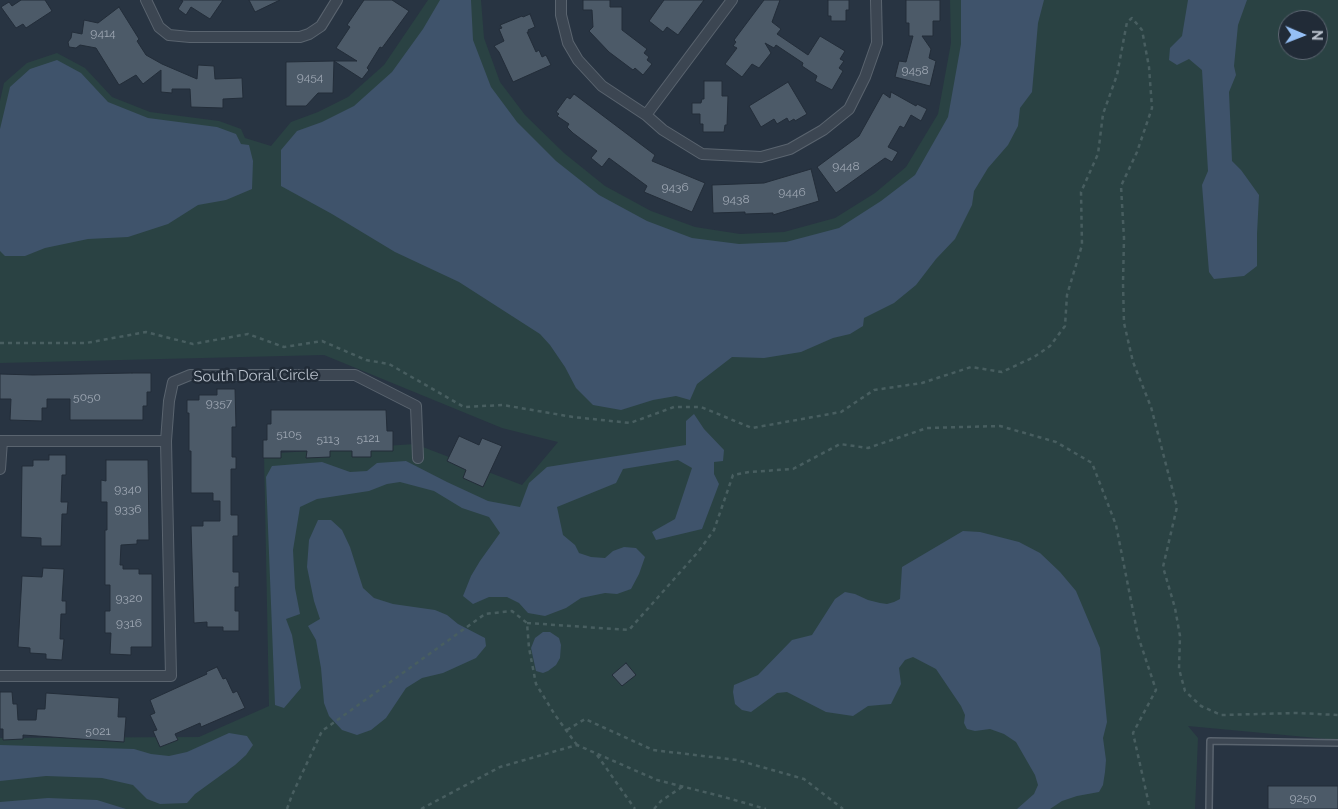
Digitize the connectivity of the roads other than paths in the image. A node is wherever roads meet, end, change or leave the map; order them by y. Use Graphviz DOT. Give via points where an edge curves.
graph roads {
  1 [pos="146,0"];
  2 [pos="337,0"];
  3 [pos="561,0"];
  4 [pos="732,0"];
  5 [pos="876,0"];
  6 [pos="646,116"];
  7 [pos="1,441"];
  8 [pos="166,441"];
  9 [pos="418,458"];
  10 [pos="0,469"];
  11 [pos="0,676"];
  12 [pos="1338,743"];
  13 [pos="1209,809"];
  1 -- 2 [label="street" via="159,27 169,35 300,37 321,26"];
  3 -- 6 [label="street" via="568,43 578,60 602,86"];
  4 -- 6 [label="street"];
  5 -- 6 [label="street" via="876,43 866,76 849,109 823,130 790,149 761,157 702,154"];
  7 -- 8 [label="street"];
  7 -- 10 [label="street"];
  8 -- 9 [label="street, South Doral Circle" via="173,382 190,375 355,375 416,406"];
  8 -- 11 [label="street" via="171,676"];
  12 -- 13 [label="lane" via="1210,741"];
}
